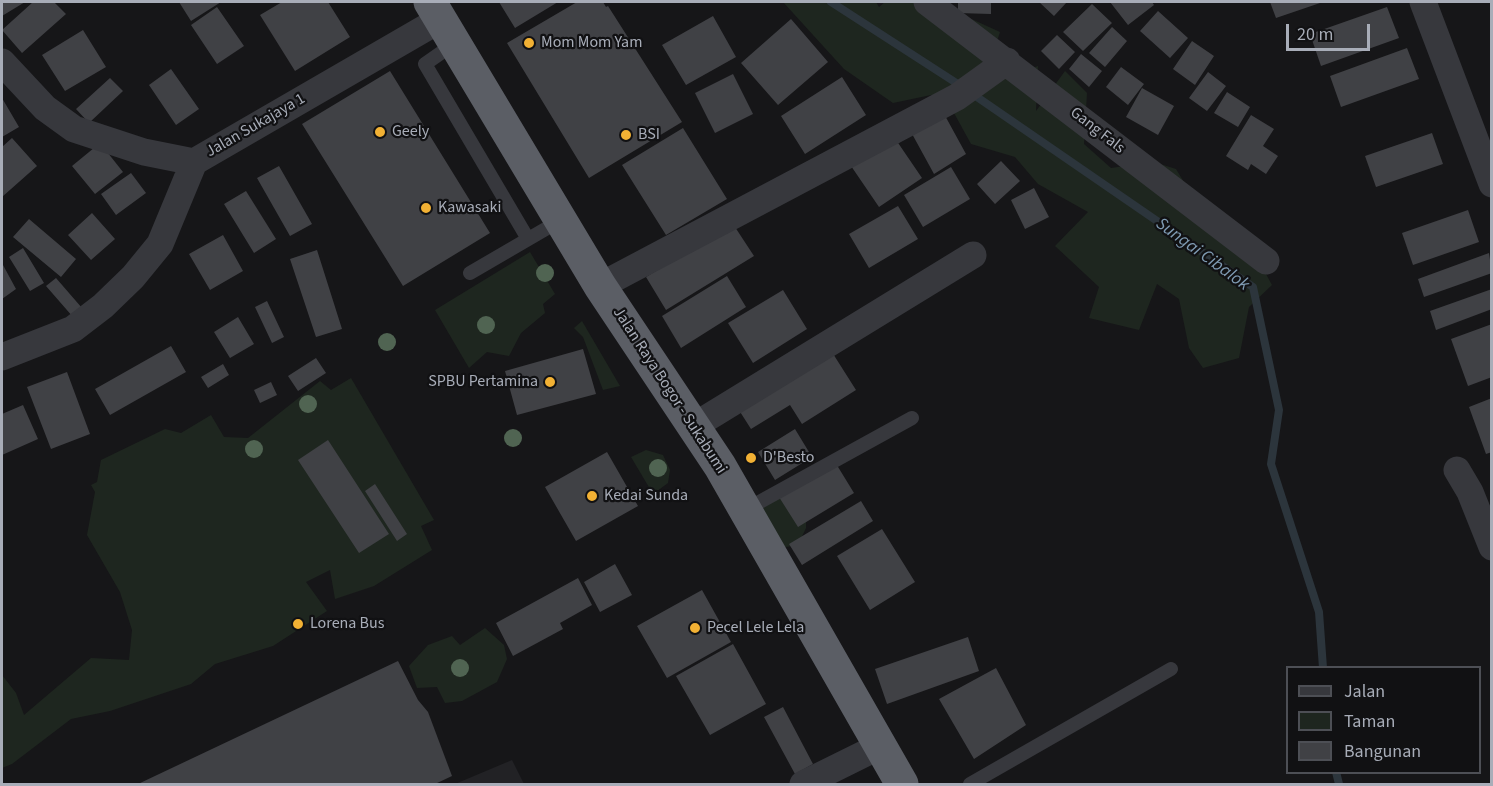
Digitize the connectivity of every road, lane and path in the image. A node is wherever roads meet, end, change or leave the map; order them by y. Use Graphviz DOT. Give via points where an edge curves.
graph roads {
  1 [pos="927,2"];
  2 [pos="1423,2"];
  3 [pos="442,21"];
  4 [pos="2,62"];
  5 [pos="1001,66"];
  6 [pos="194,162"];
  7 [pos="1491,184"];
  8 [pos="561,220"];
  9 [pos="528,239"];
  10 [pos="974,255"];
  11 [pos="1266,261"];
  12 [pos="470,273"];
  13 [pos="600,286"];
  14 [pos="2,357"];
  15 [pos="912,418"];
  16 [pos="694,426"];
  17 [pos="1457,470"];
  18 [pos="746,510"];
  19 [pos="1491,547"];
  20 [pos="1171,669"];
  21 [pos="882,746"];
  22 [pos="803,784"];
  23 [pos="902,784"];
  24 [pos="970,784"];
  1 -- 5 [label="street, Gang Fals"];
  2 -- 7 [label="street"];
  3 -- 6 [label="street, Jalan Sukajaya 1"];
  3 -- 8 [label="highway, Jalan Raya Bogor - Sukabumi"];
  3 -- 9 [label="lane" via="425,64"];
  4 -- 6 [label="street" via="45,108 74,129 144,152"];
  5 -- 11 [label="street, Gang Fals"];
  5 -- 13 [label="street" via="957,97"];
  6 -- 14 [label="street, Jalan Sukajaya 1" via="160,244 133,277 73,329"];
  8 -- 9 [label="lane"];
  8 -- 13 [label="highway, Jalan Raya Bogor - Sukabumi"];
  9 -- 12 [label="lane"];
  10 -- 16 [label="street"];
  13 -- 16 [label="highway, Jalan Raya Bogor - Sukabumi"];
  15 -- 18 [label="lane"];
  16 -- 18 [label="highway, Jalan Raya Bogor - Sukabumi"];
  17 -- 19 [label="street" via="1470,492"];
  18 -- 21 [label="highway, Jalan Raya Bogor - Sukabumi"];
  20 -- 24 [label="lane"];
  21 -- 22 [label="street"];
  21 -- 23 [label="highway, Jalan Raya Bogor - Sukabumi"];
}
